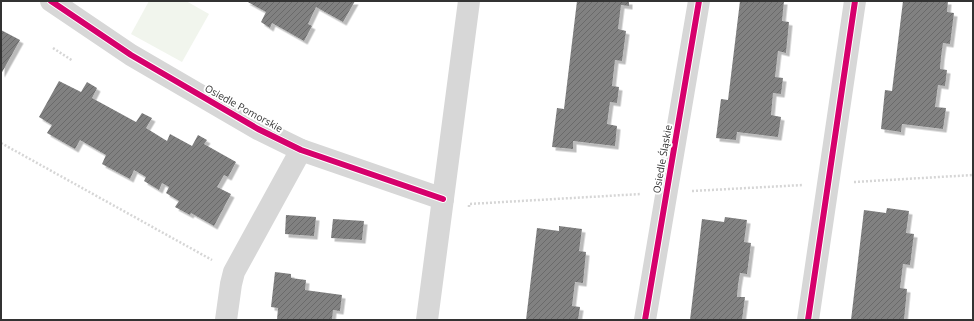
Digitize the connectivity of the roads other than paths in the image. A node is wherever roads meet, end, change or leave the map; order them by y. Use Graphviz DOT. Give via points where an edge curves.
graph roads {
  1 [pos="51,1"];
  2 [pos="469,1"];
  3 [pos="699,1"];
  4 [pos="855,1"];
  5 [pos="301,150"];
  6 [pos="443,199"];
  7 [pos="226,320"];
  8 [pos="427,320"];
  9 [pos="645,320"];
  10 [pos="808,320"];
  1 -- 5 [label="street, Osiedle Pomorskie" via="131,55 258,129"];
  2 -- 6 [label="street"];
  3 -- 9 [label="street, Osiedle Śląskie"];
  4 -- 10 [label="street"];
  5 -- 6 [label="street, Osiedle Pomorskie"];
  5 -- 7 [label="street" via="234,272"];
  6 -- 8 [label="street"];
}
